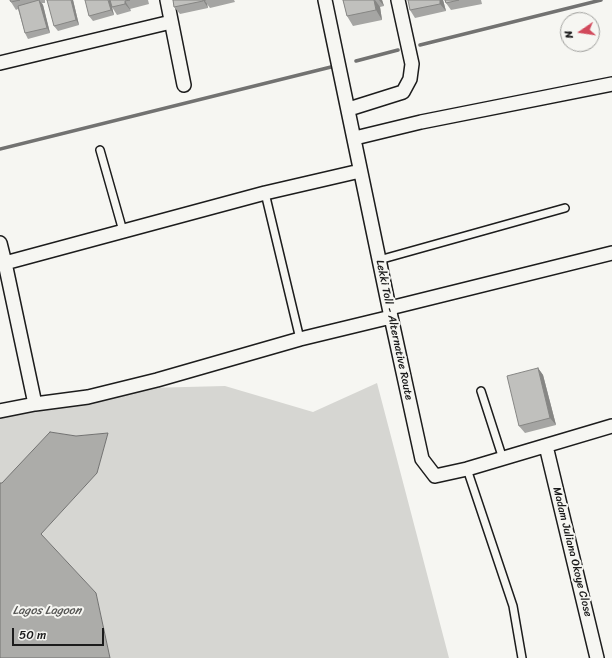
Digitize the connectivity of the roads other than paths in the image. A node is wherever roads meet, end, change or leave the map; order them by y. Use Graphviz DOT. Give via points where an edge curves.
graph roads {
  1 [pos="167,0"];
  2 [pos="325,0"];
  3 [pos="398,0"];
  4 [pos="171,22"];
  5 [pos="0,63"];
  6 [pos="612,84"];
  7 [pos="184,85"];
  8 [pos="348,109"];
  9 [pos="355,138"];
  10 [pos="100,150"];
  11 [pos="360,171"];
  12 [pos="265,193"];
  13 [pos="565,208"];
  14 [pos="123,231"];
  15 [pos="0,244"];
  16 [pos="612,253"];
  17 [pos="379,260"];
  18 [pos="6,263"];
  19 [pos="390,312"];
  20 [pos="300,339"];
  21 [pos="481,391"];
  22 [pos="35,404"];
  23 [pos="0,411"];
  24 [pos="612,426"];
  25 [pos="546,446"];
  26 [pos="503,459"];
  27 [pos="467,469"];
  28 [pos="522,658"];
  29 [pos="597,658"];
  1 -- 4 [label="street"];
  2 -- 8 [label="street, Lekki Toll - Alternative Route"];
  3 -- 8 [label="street" via="412,64 410,79 403,92"];
  4 -- 5 [label="street"];
  4 -- 7 [label="street"];
  6 -- 9 [label="street" via="421,122"];
  8 -- 9 [label="street, Lekki Toll - Alternative Route"];
  9 -- 11 [label="street, Lekki Toll - Alternative Route"];
  10 -- 14 [label="lane"];
  11 -- 12 [label="street"];
  11 -- 17 [label="street, Lekki Toll - Alternative Route"];
  12 -- 14 [label="street"];
  12 -- 20 [label="lane"];
  13 -- 17 [label="lane"];
  14 -- 18 [label="street"];
  15 -- 18 [label="street"];
  16 -- 19 [label="street"];
  17 -- 19 [label="street, Lekki Toll - Alternative Route"];
  18 -- 22 [label="street"];
  19 -- 20 [label="street"];
  19 -- 27 [label="street, Lekki Toll - Alternative Route" via="422,459 434,476"];
  20 -- 22 [label="street" via="88,397"];
  21 -- 26 [label="lane"];
  22 -- 23 [label="street"];
  24 -- 25 [label="street, Lekki Toll - Alternative Route"];
  25 -- 26 [label="street, Lekki Toll - Alternative Route"];
  25 -- 29 [label="street, Madam Juliana Okoye Close"];
  26 -- 27 [label="street, Lekki Toll - Alternative Route"];
  27 -- 28 [label="lane" via="514,606"];
}
